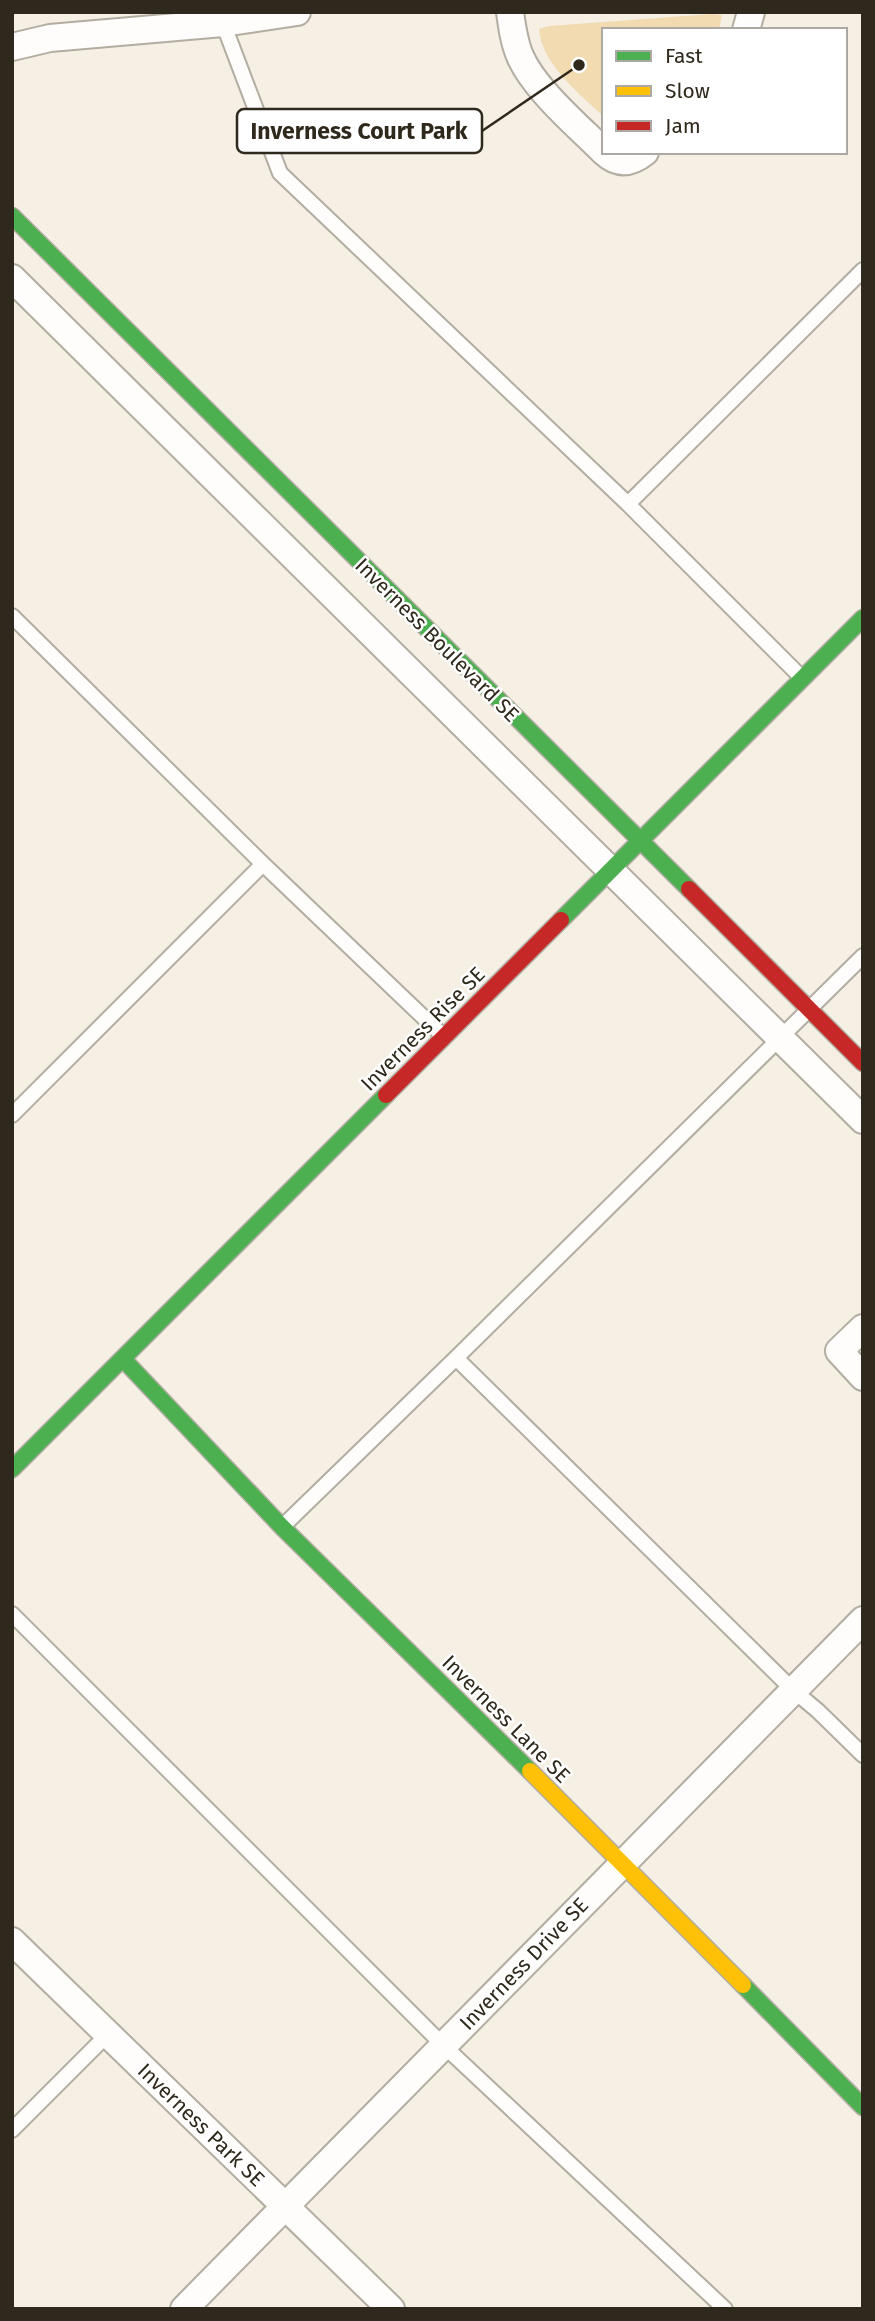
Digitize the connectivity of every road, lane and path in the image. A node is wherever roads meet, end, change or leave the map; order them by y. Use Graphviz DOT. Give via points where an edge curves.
graph roads {
  1 [pos="297,12"];
  2 [pos="509,12"];
  3 [pos="223,23"];
  4 [pos="12,47"];
  5 [pos="602,150"];
  6 [pos="607,154"];
  7 [pos="642,154"];
  8 [pos="12,216"];
  9 [pos="863,270"];
  10 [pos="12,278"];
  11 [pos="628,504"];
  12 [pos="12,616"];
  13 [pos="863,618"];
  14 [pos="802,678"];
  15 [pos="640,841"];
  16 [pos="263,864"];
  17 [pos="611,870"];
  18 [pos="863,956"];
  19 [pos="809,1010"];
  20 [pos="444,1037"];
  21 [pos="779,1037"];
  22 [pos="863,1063"];
  23 [pos="12,1115"];
  24 [pos="863,1120"];
  25 [pos="863,1328"];
  26 [pos="456,1358"];
  27 [pos="122,1359"];
  28 [pos="863,1377"];
  29 [pos="12,1469"];
  30 [pos="282,1527"];
  31 [pos="12,1614"];
  32 [pos="863,1620"];
  33 [pos="793,1690"];
  34 [pos="863,1755"];
  35 [pos="623,1863"];
  36 [pos="12,1941"];
  37 [pos="107,2035"];
  38 [pos="444,2046"];
  39 [pos="863,2107"];
  40 [pos="12,2130"];
  41 [pos="286,2207"];
  42 [pos="184,2309"];
  43 [pos="391,2309"];
  44 [pos="725,2309"];
  1 -- 3 [label="street"];
  2 -- 5 [label="street" via="524,64"];
  3 -- 4 [label="street" via="50,38"];
  3 -- 11 [label="lane" via="280,173"];
  6 -- 7 [label="street" via="620,162"];
  8 -- 15 [label="street, Inverness Boulevard SE"];
  9 -- 11 [label="lane"];
  10 -- 17 [label="street, Inverness Boulevard SE"];
  11 -- 14 [label="lane"];
  12 -- 16 [label="lane"];
  13 -- 14 [label="street, Inverness Rise SE"];
  14 -- 15 [label="street, Inverness Rise SE"];
  15 -- 17 [label="street, Inverness Rise SE"];
  15 -- 19 [label="street, Inverness Boulevard SE"];
  16 -- 20 [label="lane"];
  16 -- 23 [label="lane"];
  17 -- 20 [label="street, Inverness Rise SE"];
  17 -- 21 [label="street, Inverness Boulevard SE"];
  18 -- 19 [label="lane"];
  19 -- 21 [label="lane"];
  19 -- 22 [label="street, Inverness Boulevard SE"];
  20 -- 27 [label="street, Inverness Rise SE"];
  21 -- 24 [label="street, Inverness Boulevard SE"];
  21 -- 26 [label="lane"];
  25 -- 28 [label="street" via="839,1351"];
  26 -- 30 [label="lane"];
  26 -- 33 [label="lane"];
  27 -- 29 [label="street, Inverness Rise SE"];
  27 -- 30 [label="street, Inverness Lane SE"];
  30 -- 35 [label="street, Inverness Lane SE"];
  31 -- 38 [label="lane"];
  32 -- 33 [label="street, Inverness Drive SE"];
  33 -- 34 [label="lane"];
  33 -- 35 [label="street, Inverness Drive SE"];
  35 -- 38 [label="street, Inverness Drive SE"];
  35 -- 39 [label="street, Inverness Lane SE"];
  36 -- 37 [label="street, Inverness Park SE"];
  37 -- 40 [label="lane"];
  37 -- 41 [label="street, Inverness Park SE"];
  38 -- 41 [label="street, Inverness Drive SE"];
  38 -- 44 [label="lane"];
  41 -- 42 [label="street, Inverness Drive SE"];
  41 -- 43 [label="street, Inverness Park SE"];
}
